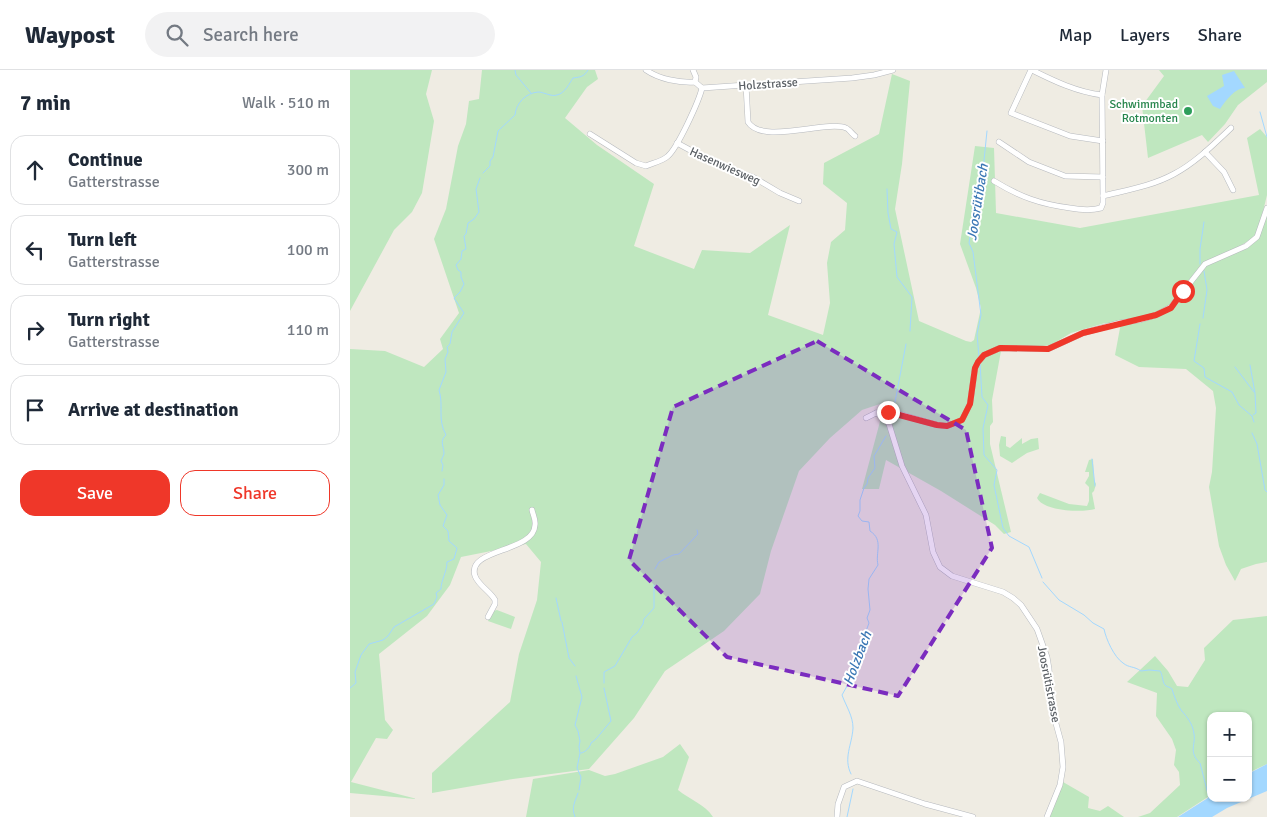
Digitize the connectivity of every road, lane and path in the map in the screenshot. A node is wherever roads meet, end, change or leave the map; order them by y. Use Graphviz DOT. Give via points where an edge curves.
graph roads {
  1 [pos="646,70"];
  2 [pos="693,70"];
  3 [pos="893,70"];
  4 [pos="1032,70"];
  5 [pos="1106,70"];
  6 [pos="695,82"];
  7 [pos="746,85"];
  8 [pos="702,88"];
  9 [pos="1102,95"];
  10 [pos="1231,128"];
  11 [pos="590,134"];
  12 [pos="855,136"];
  13 [pos="1103,141"];
  14 [pos="999,142"];
  15 [pos="677,144"];
  16 [pos="1205,152"];
  17 [pos="1103,177"];
  18 [pos="994,180"];
  19 [pos="1233,190"];
  20 [pos="1103,196"];
  21 [pos="799,201"];
  22 [pos="1267,208"];
  23 [pos="876,413"];
  24 [pos="866,418"];
  25 [pos="532,510"];
  26 [pos="488,618"];
  27 [pos="837,817"];
  28 [pos="973,817"];
  29 [pos="1047,817"];
  1 -- 6 [label="street" via="660,77"];
  2 -- 6 [label="street"];
  3 -- 7 [label="street, Holzstrasse" via="852,78"];
  4 -- 9 [label="street" via="1087,93"];
  4 -- 13 [label="street" via="1011,113 1070,136"];
  5 -- 9 [label="street"];
  6 -- 8 [label="street"];
  7 -- 8 [label="street, Holzstrasse"];
  7 -- 12 [label="street" via="748,122 756,129 786,131 832,127 846,128"];
  8 -- 15 [label="street"];
  9 -- 13 [label="street"];
  10 -- 16 [label="street"];
  11 -- 15 [label="street" via="646,166 668,157"];
  13 -- 17 [label="street"];
  14 -- 17 [label="street" via="1029,162 1065,176"];
  15 -- 21 [label="street, Hasenwiesweg"];
  16 -- 19 [label="street" via="1224,172"];
  16 -- 20 [label="street" via="1174,174 1156,182"];
  17 -- 20 [label="street"];
  18 -- 20 [label="street" via="1016,194 1046,205 1094,210 1100,208"];
  22 -- 23 [label="street" via="1258,237 1246,246 1205,264 1171,308 1139,320 1083,333 1048,349 1000,348 980,360 975,368 970,404 962,420 947,426 888,412"];
  23 -- 24 [label="street"];
  23 -- 29 [label="street, Joosrütistrasse" via="889,424 902,466 926,515 932,552 940,567 952,576 1013,598 1037,629 1049,668 1052,710 1061,742 1063,767 1060,786"];
  25 -- 26 [label="street" via="536,524 530,537 484,557 475,568 478,581 495,600"];
  27 -- 28 [label="street" via="844,787 857,780"];
}
